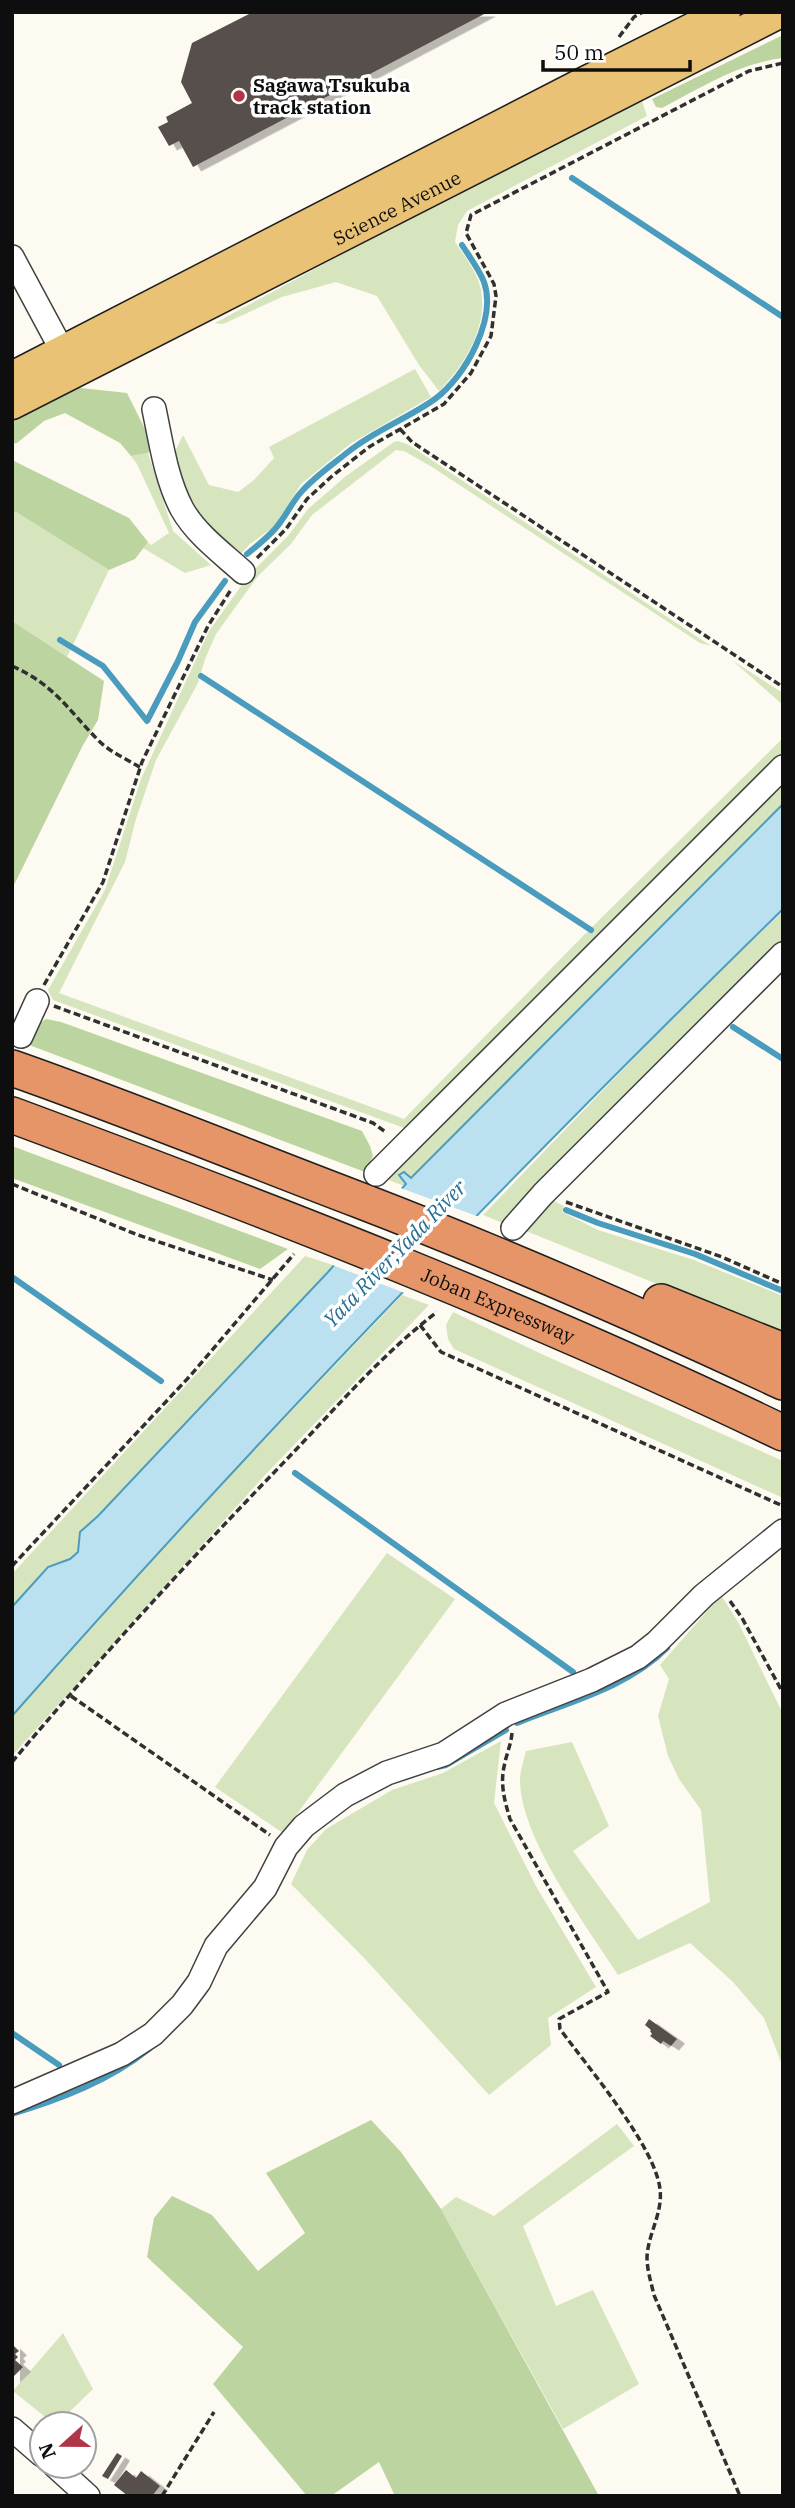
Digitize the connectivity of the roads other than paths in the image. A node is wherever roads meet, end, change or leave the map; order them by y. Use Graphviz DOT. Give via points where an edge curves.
graph roads {
  1 [pos="725,12"];
  2 [pos="781,12"];
  3 [pos="12,257"];
  4 [pos="63,352"];
  5 [pos="12,377"];
  6 [pos="12,404"];
  7 [pos="154,409"];
  8 [pos="243,572"];
  9 [pos="783,767"];
  10 [pos="783,954"];
  11 [pos="37,1001"];
  12 [pos="17,1052"];
  13 [pos="12,1115"];
  14 [pos="375,1195"];
  15 [pos="497,1238"];
  16 [pos="783,1351"];
  17 [pos="783,1382"];
  18 [pos="783,1433"];
  19 [pos="783,1531"];
  20 [pos="12,2102"];
  21 [pos="12,2429"];
  22 [pos="28,2443"];
  23 [pos="70,2480"];
  24 [pos="88,2496"];
  1 -- 4 [label="main road, Science Avenue"];
  2 -- 6 [label="main road, Science Avenue"];
  3 -- 4 [label="street"];
  4 -- 5 [label="main road, Science Avenue"];
  7 -- 8 [label="street" via="165,462 182,509 204,538"];
  9 -- 14 [label="street" via="404,1146"];
  10 -- 15 [label="street"];
  11 -- 12 [label="street"];
  12 -- 14 [label="highway" via="193,1134"];
  13 -- 18 [label="highway, Joban Expressway" via="330,1235 442,1297 696,1391"];
  14 -- 15 [label="highway"];
  15 -- 16 [label="highway"];
  15 -- 17 [label="highway"];
  19 -- 20 [label="street" via="638,1657 506,1714 444,1754 387,1773 345,1795 304,1826 286,1847 265,1888 216,1946 199,1982 153,2034 122,2054"];
  21 -- 22 [label="street"];
  23 -- 24 [label="street"];
}
